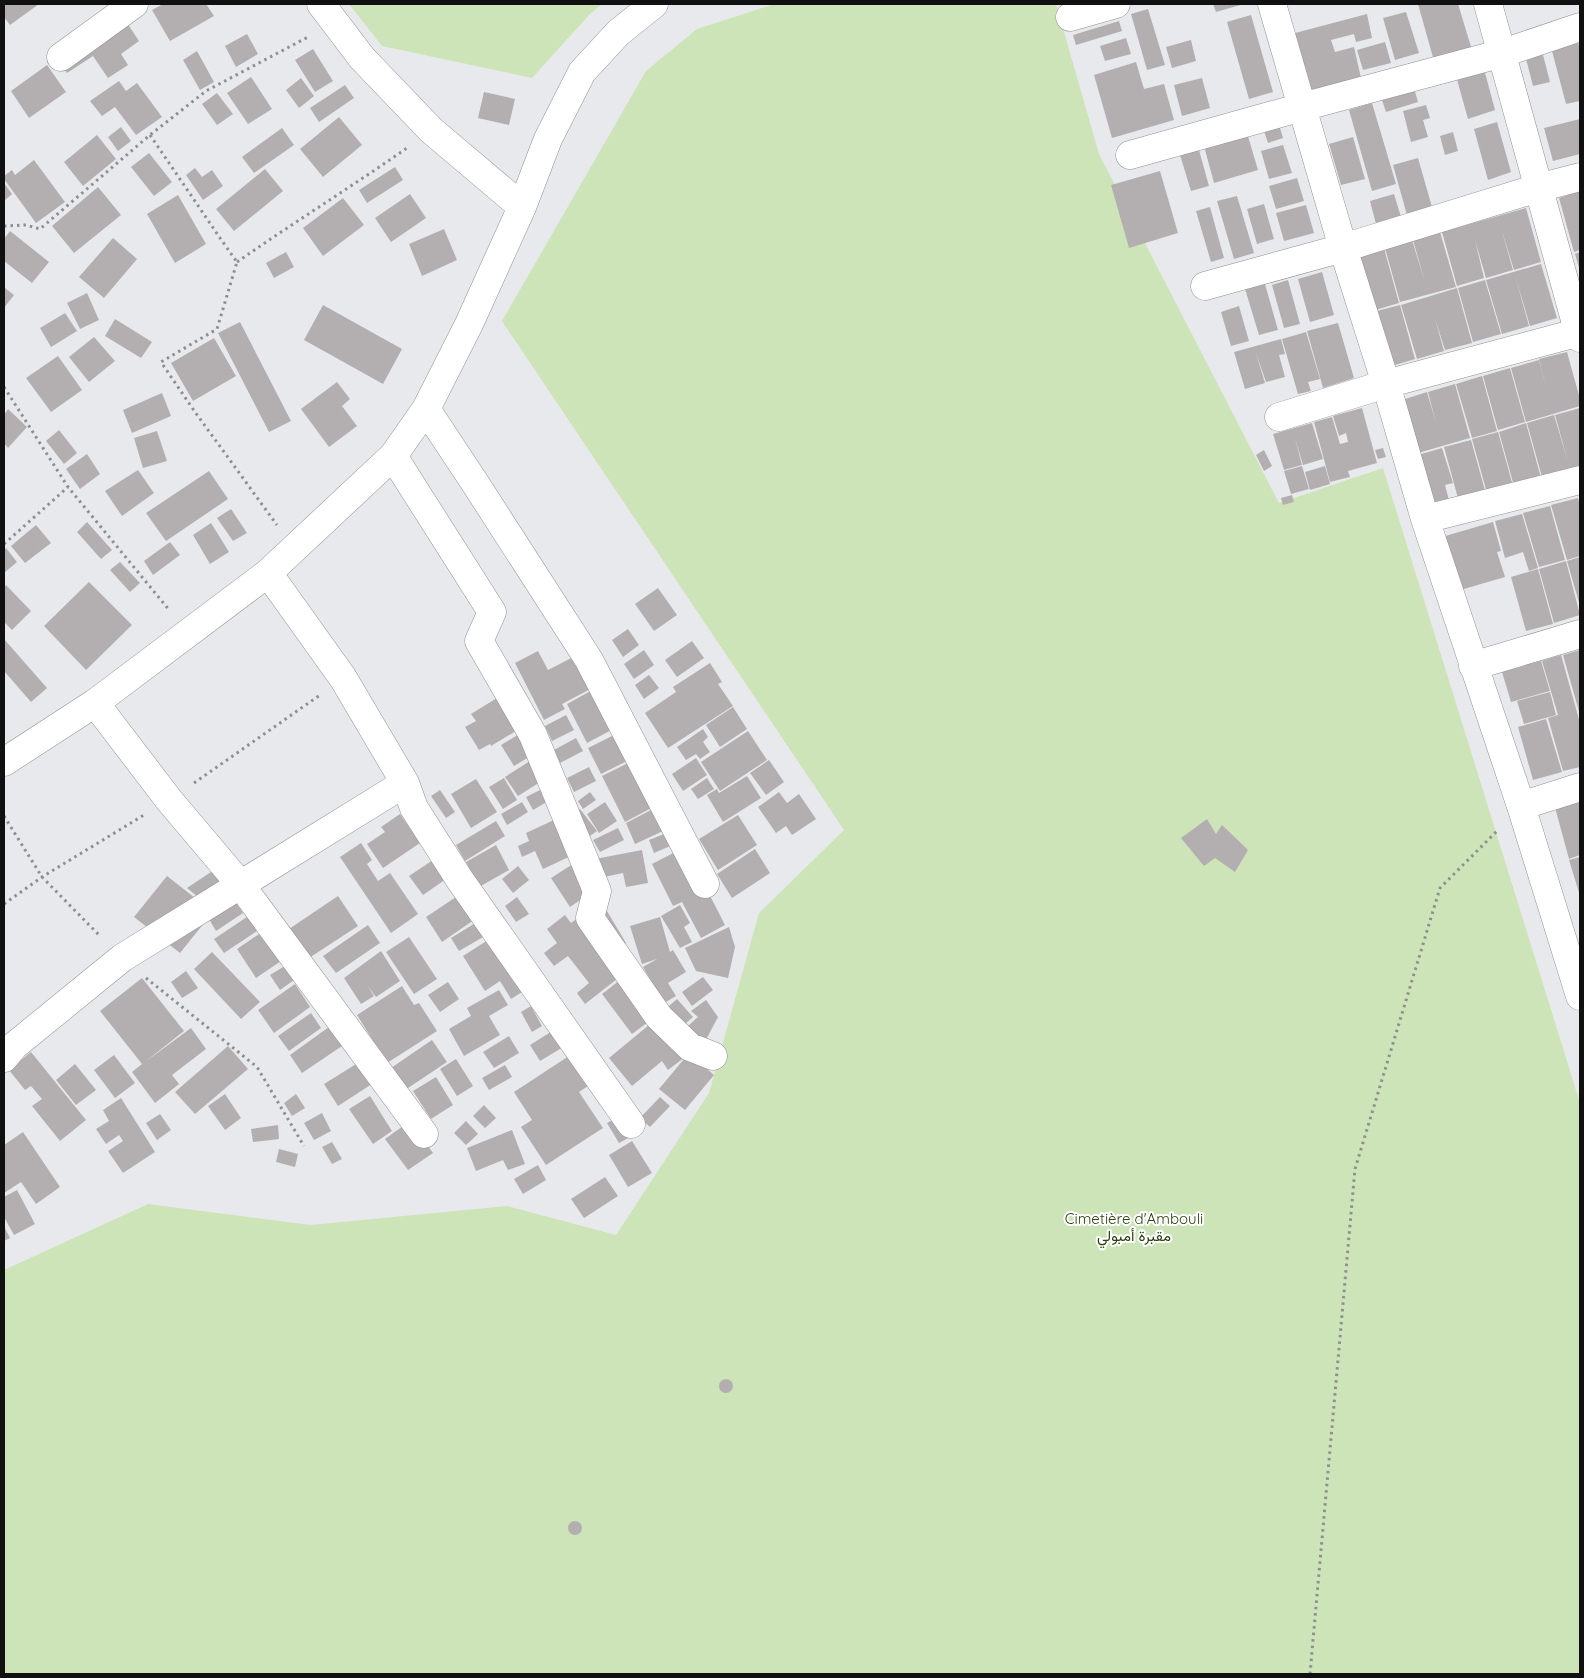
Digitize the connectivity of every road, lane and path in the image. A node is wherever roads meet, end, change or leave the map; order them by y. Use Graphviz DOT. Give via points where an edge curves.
graph roads {
  1 [pos="134,4"];
  2 [pos="654,4"];
  3 [pos="1116,4"];
  4 [pos="1272,4"];
  5 [pos="1488,4"];
  6 [pos="328,13"];
  7 [pos="1070,17"];
  8 [pos="1580,27"];
  9 [pos="1502,53"];
  10 [pos="61,57"];
  11 [pos="1302,107"];
  12 [pos="431,130"];
  13 [pos="150,135"];
  14 [pos="1130,155"];
  15 [pos="1580,177"];
  16 [pos="1538,188"];
  17 [pos="522,207"];
  18 [pos="4,226"];
  19 [pos="1343,248"];
  20 [pos="237,262"];
  21 [pos="1205,286"];
  22 [pos="1580,335"];
  23 [pos="1386,384"];
  24 [pos="4,388"];
  25 [pos="426,410"];
  26 [pos="1279,417"];
  27 [pos="393,456"];
  28 [pos="1580,480"];
  29 [pos="68,487"];
  30 [pos="1425,519"];
  31 [pos="4,544"];
  32 [pos="294,549"];
  33 [pos="268,573"];
  34 [pos="188,632"];
  35 [pos="1580,634"];
  36 [pos="1473,666"];
  37 [pos="96,703"];
  38 [pos="4,762"];
  39 [pos="405,783"];
  40 [pos="1580,787"];
  41 [pos="1521,806"];
  42 [pos="4,816"];
  43 [pos="240,884"];
  44 [pos="705,884"];
  45 [pos="1572,940"];
  46 [pos="122,958"];
  47 [pos="1580,996"];
  48 [pos="713,1056"];
  49 [pos="4,1058"];
  50 [pos="631,1124"];
  51 [pos="424,1134"];
  52 [pos="304,1146"];
  53 [pos="1310,1674"];
  1 -- 10 [label="street"];
  2 -- 17 [label="street" via="618,33 582,72 548,138"];
  3 -- 7 [label="street"];
  4 -- 11 [label="street"];
  5 -- 9 [label="street"];
  6 -- 12 [label="street" via="362,58"];
  6 -- 13 [label="path" via="206,91"];
  8 -- 9 [label="street"];
  9 -- 11 [label="street"];
  9 -- 16 [label="street"];
  11 -- 14 [label="street"];
  11 -- 19 [label="street"];
  12 -- 17 [label="street"];
  12 -- 20 [label="path"];
  13 -- 18 [label="path" via="40,229 26,225"];
  13 -- 20 [label="path"];
  15 -- 16 [label="street"];
  16 -- 19 [label="street"];
  16 -- 22 [label="street"];
  17 -- 25 [label="street"];
  19 -- 21 [label="street"];
  19 -- 23 [label="street"];
  20 -- 32 [label="path" via="217,329 161,362"];
  22 -- 23 [label="street"];
  23 -- 26 [label="street"];
  23 -- 30 [label="street"];
  24 -- 29 [label="path"];
  25 -- 27 [label="street"];
  25 -- 44 [label="street" via="589,660"];
  27 -- 32 [label="street"];
  27 -- 48 [label="street" via="492,612 479,641 533,735 598,891 590,918 659,1017 690,1047"];
  28 -- 30 [label="street"];
  29 -- 31 [label="path"];
  29 -- 34 [label="path"];
  30 -- 36 [label="street"];
  32 -- 33 [label="street"];
  33 -- 34 [label="street"];
  33 -- 39 [label="street" via="343,678"];
  34 -- 37 [label="street"];
  35 -- 36 [label="street"];
  36 -- 41 [label="street"];
  37 -- 38 [label="street"];
  37 -- 43 [label="street" via="169,800"];
  39 -- 43 [label="street"];
  39 -- 50 [label="street" via="414,808 460,880"];
  40 -- 41 [label="street"];
  41 -- 45 [label="street"];
  41 -- 53 [label="path" via="1440,888 1355,1169"];
  42 -- 46 [label="path" via="42,877"];
  43 -- 46 [label="street"];
  43 -- 51 [label="street"];
  45 -- 47 [label="street"];
  46 -- 49 [label="street" via="14,1046"];
  46 -- 52 [label="path" via="257,1067"];
}
